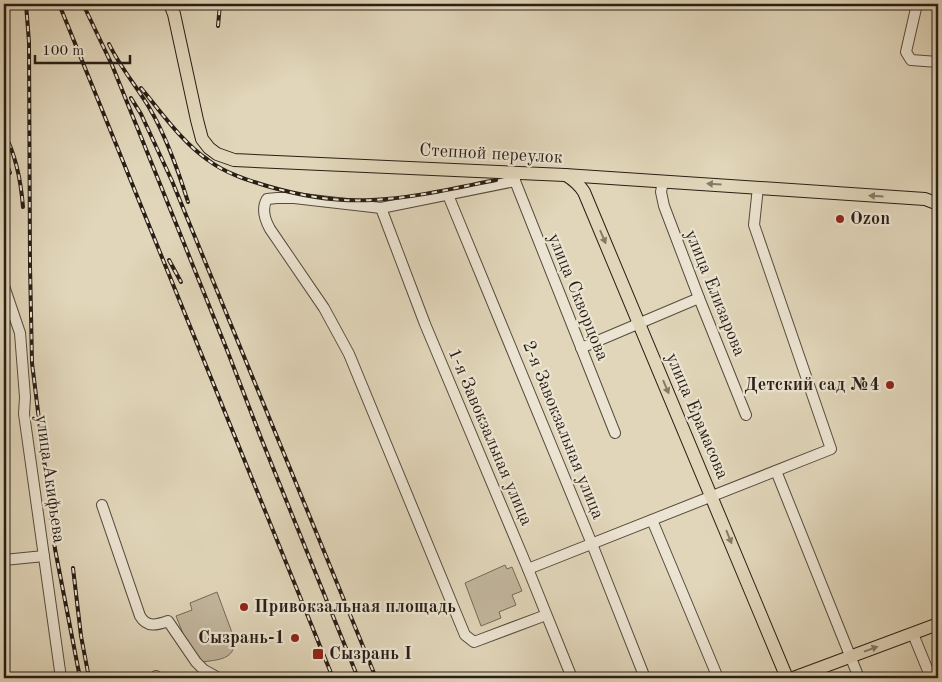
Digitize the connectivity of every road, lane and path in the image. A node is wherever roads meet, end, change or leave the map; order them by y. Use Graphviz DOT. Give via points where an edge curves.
graph roads {
  1 [pos="170,4"];
  2 [pos="917,4"];
  3 [pos="938,62"];
  4 [pos="565,174"];
  5 [pos="599,176"];
  6 [pos="515,177"];
  7 [pos="663,180"];
  8 [pos="758,187"];
  9 [pos="584,192"];
  10 [pos="448,195"];
  11 [pos="925,199"];
  12 [pos="938,200"];
  13 [pos="938,204"];
  14 [pos="381,208"];
  15 [pos="4,286"];
  16 [pos="699,298"];
  17 [pos="639,323"];
  18 [pos="580,348"];
  19 [pos="746,415"];
  20 [pos="615,433"];
  21 [pos="776,470"];
  22 [pos="712,496"];
  23 [pos="102,505"];
  24 [pos="652,520"];
  25 [pos="592,544"];
  26 [pos="44,556"];
  27 [pos="4,560"];
  28 [pos="528,569"];
  29 [pos="546,615"];
  30 [pos="938,624"];
  31 [pos="913,634"];
  32 [pos="851,656"];
  33 [pos="61,678"];
  34 [pos="216,678"];
  35 [pos="572,678"];
  36 [pos="645,678"];
  37 [pos="718,678"];
  38 [pos="787,678"];
  39 [pos="793,678"];
  40 [pos="859,678"];
  41 [pos="931,678"];
  1 -- 6 [label="main road, Степной переулок" via="202,139 217,154 234,160"];
  2 -- 3 [label="street" via="906,52 911,60"];
  4 -- 5 [label="main road, Степной переулок"];
  4 -- 6 [label="main road, Степной переулок"];
  4 -- 9 [label="main road, улица Ерамасова" via="574,179"];
  5 -- 7 [label="main road, Степной переулок"];
  5 -- 9 [label="main road" via="586,183"];
  6 -- 10 [label="street"];
  6 -- 18 [label="street, улица Скворцова"];
  8 -- 7 [label="main road, Степной переулок, one-way"];
  7 -- 16 [label="street, улица Елизарова" via="664,206"];
  11 -- 8 [label="main road, Степной переулок, one-way"];
  8 -- 21 [label="street" via="754,225 831,449"];
  9 -- 17 [label="main road, улица Ерамасова, one-way"];
  10 -- 14 [label="street"];
  10 -- 25 [label="street, 2-я Завокзальная улица"];
  11 -- 12 [label="street"];
  11 -- 13 [label="main road, Степной переулок"];
  14 -- 28 [label="street, 1-я Завокзальная улица" via="425,324"];
  14 -- 29 [label="street" via="277,198 267,199 264,212 270,229 324,308 349,354 465,635 474,642"];
  15 -- 26 [label="street, улица Акифьева" via="20,333 24,414"];
  16 -- 17 [label="street"];
  16 -- 19 [label="street, улица Елизарова"];
  17 -- 18 [label="street"];
  17 -- 22 [label="main road, улица Ерамасова, one-way"];
  18 -- 20 [label="street, улица Скворцова"];
  21 -- 22 [label="street"];
  21 -- 32 [label="street"];
  22 -- 24 [label="street"];
  22 -- 38 [label="main road, улица Ерамасова, one-way"];
  23 -- 34 [label="street" via="143,621 149,625 168,621 196,662"];
  24 -- 25 [label="street"];
  24 -- 37 [label="street"];
  25 -- 28 [label="street"];
  25 -- 36 [label="street, 2-я Завокзальная улица"];
  26 -- 27 [label="street"];
  26 -- 33 [label="street, улица Акифьева"];
  28 -- 29 [label="street, 1-я Завокзальная улица"];
  29 -- 35 [label="street, 1-я Завокзальная улица"];
  30 -- 31 [label="main road"];
  32 -- 31 [label="main road, one-way"];
  31 -- 41 [label="street"];
  32 -- 39 [label="main road"];
  32 -- 40 [label="street"];
}
